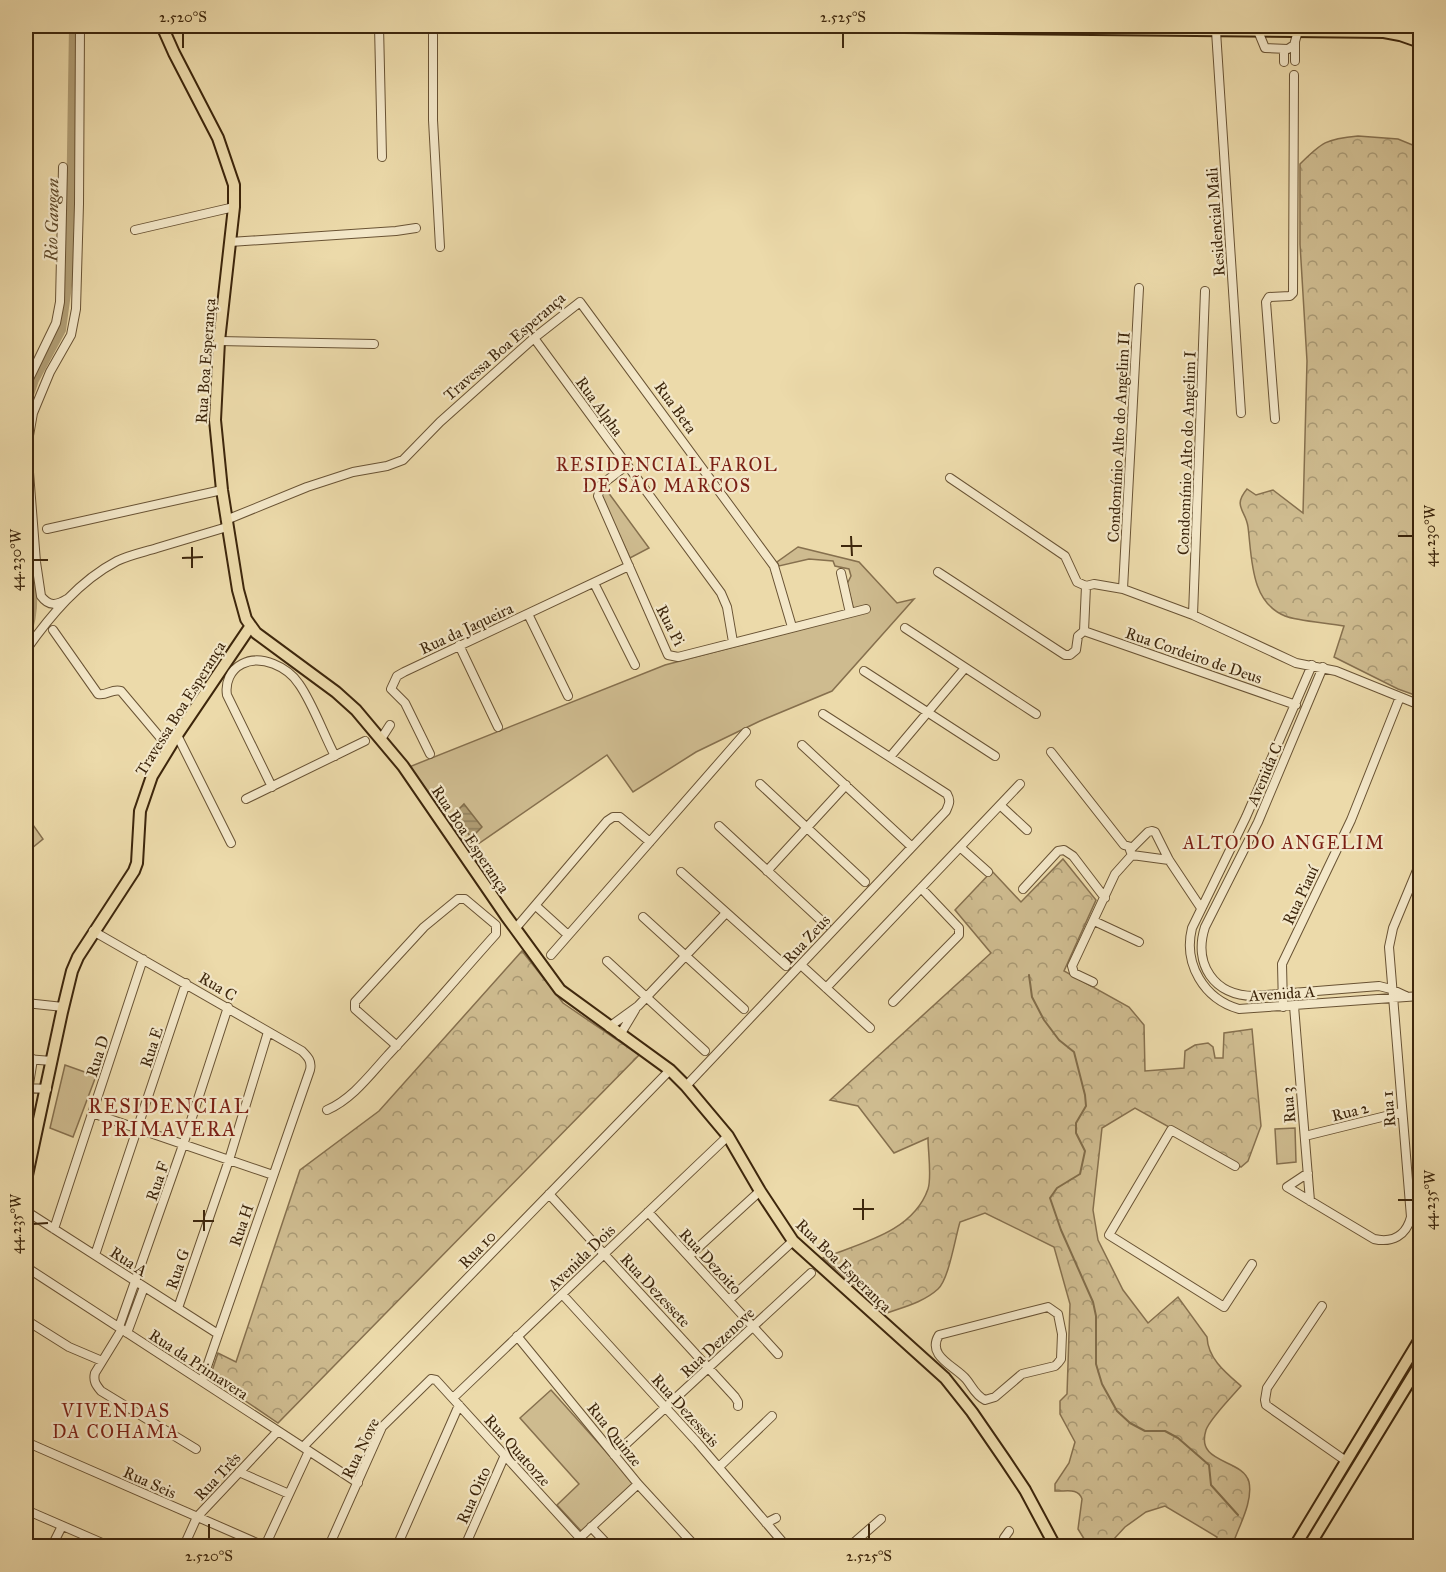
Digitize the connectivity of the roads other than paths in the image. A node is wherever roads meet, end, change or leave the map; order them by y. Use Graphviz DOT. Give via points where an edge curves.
graph roads {
  1 [pos="80,26"];
  2 [pos="162,26"];
  3 [pos="379,26"];
  4 [pos="814,26"];
  5 [pos="969,27"];
  6 [pos="1216,31"];
  7 [pos="1258,31"];
  8 [pos="433,35"];
  9 [pos="1297,37"];
  10 [pos="1420,42"];
  11 [pos="1284,49"];
  12 [pos="1295,61"];
  13 [pos="1284,62"];
  14 [pos="1294,75"];
  15 [pos="382,157"];
  16 [pos="63,167"];
  17 [pos="234,207"];
  18 [pos="416,228"];
  19 [pos="135,230"];
  20 [pos="230,242"];
  21 [pos="440,248"];
  22 [pos="1139,288"];
  23 [pos="1205,291"];
  24 [pos="580,302"];
  25 [pos="534,338"];
  26 [pos="219,341"];
  27 [pos="374,344"];
  28 [pos="26,385"];
  29 [pos="1241,412"];
  30 [pos="1275,419"];
  31 [pos="627,465"];
  32 [pos="950,478"];
  33 [pos="222,490"];
  34 [pos="227,524"];
  35 [pos="47,529"];
  36 [pos="629,566"];
  37 [pos="938,572"];
  38 [pos="840,573"];
  39 [pos="594,583"];
  40 [pos="1086,586"];
  41 [pos="1123,588"];
  42 [pos="67,599"];
  43 [pos="866,609"];
  44 [pos="850,613"];
  45 [pos="528,614"];
  46 [pos="1193,615"];
  47 [pos="792,627"];
  48 [pos="905,628"];
  49 [pos="53,630"];
  50 [pos="247,631"];
  51 [pos="1084,631"];
  52 [pos="733,642"];
  53 [pos="459,645"];
  54 [pos="247,648"];
  55 [pos="26,650"];
  56 [pos="635,665"];
  57 [pos="1311,666"];
  58 [pos="1323,667"];
  59 [pos="965,668"];
  60 [pos="864,671"];
  61 [pos="568,696"];
  62 [pos="1400,697"];
  63 [pos="1296,705"];
  64 [pos="1420,705"];
  65 [pos="927,712"];
  66 [pos="823,714"];
  67 [pos="1036,714"];
  68 [pos="390,724"];
  69 [pos="498,727"];
  70 [pos="746,732"];
  71 [pos="177,735"];
  72 [pos="381,739"];
  73 [pos="365,741"];
  74 [pos="802,746"];
  75 [pos="169,748"];
  76 [pos="1051,752"];
  77 [pos="430,754"];
  78 [pos="335,756"];
  79 [pos="995,756"];
  80 [pos="890,757"];
  81 [pos="760,784"];
  82 [pos="1020,784"];
  83 [pos="846,785"];
  84 [pos="272,787"];
  85 [pos="246,799"];
  86 [pos="1000,805"];
  87 [pos="1246,817"];
  88 [pos="1257,822"];
  89 [pos="719,826"];
  90 [pos="807,828"];
  91 [pos="1027,830"];
  92 [pos="650,842"];
  93 [pos="231,843"];
  94 [pos="912,847"];
  95 [pos="960,847"];
  96 [pos="1132,851"];
  97 [pos="1169,861"];
  98 [pos="1420,863"];
  99 [pos="767,871"];
  100 [pos="681,872"];
  101 [pos="988,872"];
  102 [pos="865,882"];
  103 [pos="921,888"];
  104 [pos="1023,889"];
  105 [pos="1105,898"];
  106 [pos="536,906"];
  107 [pos="1201,908"];
  108 [pos="726,913"];
  109 [pos="506,916"];
  110 [pos="643,917"];
  111 [pos="1094,921"];
  112 [pos="496,925"];
  113 [pos="826,925"];
  114 [pos="515,929"];
  115 [pos="93,931"];
  116 [pos="568,935"];
  117 [pos="1139,942"];
  118 [pos="1189,952"];
  119 [pos="551,955"];
  120 [pos="686,956"];
  121 [pos="142,959"];
  122 [pos="607,961"];
  123 [pos="801,965"];
  124 [pos="786,966"];
  125 [pos="1206,969"];
  126 [pos="1093,981"];
  127 [pos="186,983"];
  128 [pos="826,988"];
  129 [pos="1391,989"];
  130 [pos="1282,994"];
  131 [pos="1420,996"];
  132 [pos="646,997"];
  133 [pos="1407,997"];
  134 [pos="1392,998"];
  135 [pos="893,1002"];
  136 [pos="26,1003"];
  137 [pos="638,1006"];
  138 [pos="1294,1006"];
  139 [pos="63,1007"];
  140 [pos="228,1007"];
  141 [pos="1283,1007"];
  142 [pos="744,1009"];
  143 [pos="609,1027"];
  144 [pos="870,1028"];
  145 [pos="268,1032"];
  146 [pos="620,1035"];
  147 [pos="397,1046"];
  148 [pos="705,1051"];
  149 [pos="29,1059"];
  150 [pos="52,1061"];
  151 [pos="670,1070"];
  152 [pos="307,1078"];
  153 [pos="686,1086"];
  154 [pos="28,1088"];
  155 [pos="47,1089"];
  156 [pos="26,1101"];
  157 [pos="327,1110"];
  158 [pos="1402,1112"];
  159 [pos="92,1113"];
  160 [pos="138,1129"];
  161 [pos="728,1136"];
  162 [pos="1305,1136"];
  163 [pos="183,1144"];
  164 [pos="229,1160"];
  165 [pos="1235,1167"];
  166 [pos="1308,1173"];
  167 [pos="273,1175"];
  168 [pos="26,1180"];
  169 [pos="760,1191"];
  170 [pos="549,1194"];
  171 [pos="1310,1201"];
  172 [pos="26,1211"];
  173 [pos="648,1212"];
  174 [pos="54,1229"];
  175 [pos="793,1241"];
  176 [pos="604,1254"];
  177 [pos="95,1255"];
  178 [pos="689,1256"];
  179 [pos="1252,1264"];
  180 [pos="26,1267"];
  181 [pos="811,1273"];
  182 [pos="136,1282"];
  183 [pos="144,1287"];
  184 [pos="562,1294"];
  185 [pos="729,1300"];
  186 [pos="1322,1306"];
  187 [pos="178,1308"];
  188 [pos="26,1320"];
  189 [pos="754,1326"];
  190 [pos="123,1330"];
  191 [pos="218,1334"];
  192 [pos="518,1336"];
  193 [pos="1420,1339"];
  194 [pos="778,1354"];
  195 [pos="102,1361"];
  196 [pos="1420,1364"];
  197 [pos="1055,1366"];
  198 [pos="709,1368"];
  199 [pos="436,1380"];
  200 [pos="202,1381"];
  201 [pos="456,1401"];
  202 [pos="738,1406"];
  203 [pos="666,1408"];
  204 [pos="772,1416"];
  205 [pos="278,1431"];
  206 [pos="26,1442"];
  207 [pos="196,1449"];
  208 [pos="306,1449"];
  209 [pos="505,1455"];
  210 [pos="614,1455"];
  211 [pos="1346,1461"];
  212 [pos="718,1467"];
  213 [pos="239,1472"];
  214 [pos="358,1483"];
  215 [pos="639,1484"];
  216 [pos="751,1490"];
  217 [pos="289,1494"];
  218 [pos="742,1495"];
  219 [pos="28,1511"];
  220 [pos="197,1517"];
  221 [pos="776,1518"];
  222 [pos="881,1519"];
  223 [pos="26,1521"];
  224 [pos="766,1522"];
  225 [pos="62,1526"];
  226 [pos="591,1527"];
  227 [pos="1009,1531"];
  228 [pos="580,1538"];
  229 [pos="52,1546"];
  230 [pos="109,1546"];
  231 [pos="184,1546"];
  232 [pos="264,1546"];
  233 [pos="329,1546"];
  234 [pos="397,1546"];
  235 [pos="465,1546"];
  236 [pos="571,1546"];
  237 [pos="609,1546"];
  238 [pos="695,1546"];
  239 [pos="786,1546"];
  240 [pos="850,1546"];
  241 [pos="1009,1546"];
  242 [pos="1055,1546"];
  243 [pos="1295,1546"];
  244 [pos="1310,1546"];
  1 -- 42 [label="street" via="76,309 71,335 33,413 27,447 41,596 50,604"];
  2 -- 17 [label="main road, Rua Boa Esperança" via="228,163"];
  3 -- 15 [label="street"];
  4 -- 5 [label="main road"];
  5 -- 6 [label="main road"];
  6 -- 7 [label="main road"];
  6 -- 29 [label="street, Residencial Mali"];
  7 -- 9 [label="main road"];
  7 -- 11 [label="street" via="1265,48"];
  8 -- 21 [label="street"];
  9 -- 10 [label="main road" via="1384,32"];
  9 -- 11 [label="street" via="1291,49"];
  9 -- 12 [label="street"];
  11 -- 13 [label="street"];
  14 -- 30 [label="street" via="1293,293 1269,297 1266,302"];
  16 -- 28 [label="street" via="57,323"];
  17 -- 19 [label="street"];
  17 -- 20 [label="main road, Rua Boa Esperança"];
  18 -- 20 [label="street"];
  20 -- 26 [label="main road, Rua Boa Esperança"];
  22 -- 41 [label="street, Condomínio Alto do Angelim II"];
  23 -- 46 [label="street, Condomínio Alto do Angelim I"];
  24 -- 25 [label="street, Travessa Boa Esperança"];
  24 -- 47 [label="street, Rua Beta" via="770,560"];
  25 -- 31 [label="street, Rua Alpha"];
  25 -- 34 [label="street, Travessa Boa Esperança" via="403,460 307,487"];
  26 -- 27 [label="street"];
  26 -- 33 [label="main road, Rua Boa Esperança" via="215,420"];
  31 -- 36 [label="street, Rua Pi" via="601,485 598,493"];
  31 -- 52 [label="street, Rua Alpha" via="721,593"];
  32 -- 40 [label="street" via="1065,556 1074,578"];
  33 -- 34 [label="main road, Rua Boa Esperança"];
  33 -- 35 [label="street"];
  34 -- 42 [label="street, Travessa Boa Esperança" via="119,560"];
  34 -- 50 [label="main road, Rua Boa Esperança"];
  36 -- 39 [label="street, Rua da Jaqueira"];
  36 -- 52 [label="street, Rua Pi" via="668,655 678,657"];
  37 -- 51 [label="street" via="1065,654 1076,651 1078,636"];
  38 -- 44 [label="street"];
  39 -- 45 [label="street, Rua da Jaqueira"];
  39 -- 56 [label="street"];
  40 -- 41 [label="street"];
  40 -- 51 [label="street"];
  41 -- 46 [label="street"];
  42 -- 55 [label="street, Travessa Boa Esperança"];
  43 -- 44 [label="street, Rua Pi"];
  44 -- 47 [label="street, Rua Pi"];
  45 -- 53 [label="street, Rua da Jaqueira"];
  45 -- 61 [label="street"];
  46 -- 57 [label="street" via="1296,663"];
  47 -- 52 [label="street, Rua Pi"];
  48 -- 59 [label="street"];
  49 -- 75 [label="street" via="98,694 121,690"];
  50 -- 54 [label="street"];
  50 -- 71 [label="main road, Travessa Boa Esperança"];
  50 -- 72 [label="main road, Rua Boa Esperança" via="342,698"];
  51 -- 63 [label="street, Rua Cordeiro de Deus"];
  53 -- 69 [label="street"];
  53 -- 77 [label="street, Rua da Jaqueira" via="397,676 391,689 405,703"];
  57 -- 58 [label="street"];
  57 -- 63 [label="street, Avenida C"];
  58 -- 62 [label="street"];
  58 -- 88 [label="street, Avenida C"];
  59 -- 65 [label="street"];
  59 -- 67 [label="street"];
  60 -- 65 [label="street"];
  62 -- 64 [label="street"];
  62 -- 130 [label="street, Rua Piauí" via="1351,820 1282,964"];
  63 -- 87 [label="street, Avenida C"];
  65 -- 79 [label="street"];
  65 -- 80 [label="street"];
  66 -- 80 [label="street"];
  68 -- 72 [label="street"];
  70 -- 92 [label="street"];
  71 -- 75 [label="main road, Travessa Boa Esperança"];
  71 -- 93 [label="street"];
  72 -- 109 [label="main road, Rua Boa Esperança"];
  73 -- 78 [label="street"];
  74 -- 83 [label="street"];
  75 -- 115 [label="main road, Travessa Boa Esperança" via="152,776 143,803 134,871"];
  76 -- 96 [label="street"];
  78 -- 84 [label="street"];
  78 -- 84 [label="street" via="299,683 272,664 254,660 239,665 228,681 227,695"];
  80 -- 94 [label="street, Rua Zeus" via="950,799 946,811"];
  81 -- 90 [label="street"];
  82 -- 86 [label="street"];
  83 -- 90 [label="street"];
  83 -- 94 [label="street"];
  84 -- 85 [label="street"];
  86 -- 91 [label="street"];
  86 -- 95 [label="street"];
  87 -- 88 [label="street"];
  87 -- 107 [label="street, Avenida C"];
  88 -- 125 [label="street, Avenida C" via="1205,927 1201,947"];
  89 -- 99 [label="street"];
  90 -- 99 [label="street"];
  90 -- 102 [label="street"];
  92 -- 106 [label="street" via="620,817 613,817 599,828"];
  92 -- 116 [label="street"];
  94 -- 123 [label="street, Rua Zeus"];
  95 -- 101 [label="street"];
  95 -- 103 [label="street"];
  96 -- 97 [label="street"];
  96 -- 97 [label="street" via="1152,831"];
  96 -- 105 [label="street" via="1115,874"];
  97 -- 107 [label="street"];
  98 -- 129 [label="street, Rua 1" via="1391,934"];
  99 -- 113 [label="street"];
  100 -- 108 [label="street"];
  103 -- 128 [label="street"];
  103 -- 135 [label="street" via="959,928 960,935"];
  104 -- 105 [label="street" via="1058,851 1064,850"];
  105 -- 111 [label="street"];
  106 -- 114 [label="street"];
  106 -- 116 [label="street"];
  107 -- 118 [label="street, Avenida C" via="1192,928"];
  108 -- 120 [label="street"];
  108 -- 124 [label="street"];
  109 -- 112 [label="street"];
  109 -- 114 [label="main road, Rua Boa Esperança"];
  110 -- 120 [label="street"];
  111 -- 117 [label="street"];
  111 -- 126 [label="street" via="1072,966 1074,973"];
  112 -- 147 [label="street" via="496,934"];
  112 -- 147 [label="street, Rua Boa Esperança" via="465,899 458,899 424,927 355,1002 355,1009"];
  114 -- 143 [label="main road, Rua Boa Esperança" via="560,990"];
  115 -- 121 [label="street, Rua C"];
  115 -- 139 [label="main road, Travessa Boa Esperança" via="78,957"];
  116 -- 119 [label="street"];
  118 -- 141 [label="street, Avenida A" via="1195,973 1219,1000 1239,1009"];
  120 -- 132 [label="street"];
  120 -- 142 [label="street"];
  121 -- 127 [label="street, Rua C"];
  121 -- 159 [label="street, Rua D"];
  122 -- 132 [label="street"];
  123 -- 128 [label="street"];
  123 -- 153 [label="street, Rua Zeus"];
  125 -- 130 [label="street, Avenida A" via="1217,984 1231,993"];
  127 -- 140 [label="street, Rua C"];
  127 -- 160 [label="street, Rua E"];
  128 -- 144 [label="street"];
  129 -- 130 [label="street, Avenida A" via="1379,986"];
  129 -- 133 [label="street, Avenida A"];
  129 -- 134 [label="street, Rua 1"];
  130 -- 141 [label="street, Rua Piauí"];
  131 -- 133 [label="street, Avenida A"];
  132 -- 137 [label="street"];
  132 -- 148 [label="street"];
  133 -- 134 [label="street, Avenida A"];
  134 -- 138 [label="street, Avenida A"];
  134 -- 158 [label="street, Rua 1"];
  136 -- 139 [label="street"];
  137 -- 143 [label="street"];
  137 -- 146 [label="street"];
  138 -- 141 [label="street, Avenida A"];
  138 -- 162 [label="street, Rua 3"];
  139 -- 150 [label="main road, Travessa Boa Esperança"];
  140 -- 145 [label="street, Rua C"];
  140 -- 163 [label="street, Rua F"];
  143 -- 146 [label="main road, Rua Boa Esperança"];
  145 -- 152 [label="street, Rua C" via="308,1057 311,1065"];
  145 -- 164 [label="street, Rua G"];
  146 -- 151 [label="main road, Rua Boa Esperança"];
  147 -- 157 [label="street" via="350,1096"];
  149 -- 150 [label="street"];
  149 -- 154 [label="street"];
  150 -- 155 [label="main road, Travessa Boa Esperança"];
  151 -- 153 [label="main road, Rua Boa Esperança"];
  151 -- 170 [label="street, Rua 10"];
  152 -- 167 [label="street, Rua H"];
  153 -- 161 [label="main road, Rua Boa Esperança"];
  154 -- 155 [label="street"];
  154 -- 156 [label="street"];
  155 -- 168 [label="main road, Travessa Boa Esperança"];
  158 -- 162 [label="street, Rua 2"];
  158 -- 171 [label="street, Rua 1" via="1411,1217 1400,1236 1378,1240"];
  159 -- 160 [label="street"];
  159 -- 174 [label="street, Rua D"];
  160 -- 163 [label="street"];
  160 -- 177 [label="street, Rua E"];
  161 -- 169 [label="main road, Rua Boa Esperança"];
  161 -- 173 [label="street, Avenida Dois"];
  162 -- 166 [label="street, Rua 3"];
  163 -- 164 [label="street"];
  163 -- 182 [label="street, Rua F"];
  164 -- 167 [label="street"];
  164 -- 187 [label="street, Rua G"];
  165 -- 179 [label="street" via="1171,1130 1108,1235 1224,1307"];
  166 -- 171 [label="street, Rua 3"];
  166 -- 171 [label="street" via="1287,1187"];
  167 -- 191 [label="street, Rua H"];
  169 -- 175 [label="main road, Rua Boa Esperança"];
  169 -- 178 [label="street"];
  170 -- 176 [label="street, Rua Dezessete"];
  170 -- 208 [label="street, Rua 10"];
  172 -- 174 [label="street, Rua A"];
  173 -- 176 [label="street, Avenida Dois"];
  173 -- 178 [label="street, Rua Dezoito"];
  174 -- 177 [label="street, Rua A"];
  175 -- 185 [label="street"];
  175 -- 242 [label="main road, Rua Boa Esperança" via="949,1376 1025,1490"];
  176 -- 184 [label="street, Avenida Dois"];
  176 -- 198 [label="street, Rua Dezessete"];
  177 -- 182 [label="street, Rua A"];
  178 -- 185 [label="street, Rua Dezoito"];
  180 -- 190 [label="street, Rua da Primavera"];
  181 -- 189 [label="street, Rua Dezenove"];
  182 -- 183 [label="street, Rua A"];
  182 -- 190 [label="street, Rua F"];
  183 -- 187 [label="street, Rua A"];
  183 -- 190 [label="street"];
  184 -- 192 [label="street, Avenida Dois"];
  184 -- 203 [label="street, Rua Dezesseis"];
  185 -- 189 [label="street, Rua Dezoito"];
  186 -- 211 [label="street" via="1267,1388 1264,1400"];
  187 -- 191 [label="street, Rua A"];
  188 -- 195 [label="street" via="69,1347"];
  189 -- 194 [label="street, Rua Dezoito"];
  189 -- 198 [label="street, Rua Dezenove"];
  190 -- 195 [label="street"];
  190 -- 200 [label="street, Rua da Primavera"];
  191 -- 200 [label="street, Rua H"];
  192 -- 201 [label="street, Avenida Dois"];
  192 -- 210 [label="street, Rua Quinze"];
  193 -- 211 [label="main road"];
  195 -- 207 [label="street" via="94,1376 101,1391"];
  196 -- 244 [label="main road"];
  197 -- 197 [label="street" via="1022,1374 995,1397 985,1400 965,1377 940,1358 936,1340 939,1335 1048,1306 1058,1314 1062,1334 1061,1359"];
  198 -- 202 [label="street, Rua Dezessete" via="735,1397"];
  198 -- 203 [label="street, Rua Dezenove"];
  199 -- 201 [label="street, Rua Quatorze"];
  199 -- 214 [label="street, Rua Nove" via="428,1380 382,1427"];
  200 -- 205 [label="street, Rua da Primavera"];
  201 -- 209 [label="street, Rua Quatorze"];
  201 -- 234 [label="street, Avenida Dois"];
  203 -- 210 [label="street, Rua Dezenove"];
  203 -- 212 [label="street, Rua Dezesseis"];
  204 -- 212 [label="street"];
  205 -- 208 [label="street, Rua da Primavera"];
  205 -- 213 [label="street, Rua Três"];
  206 -- 220 [label="street, Rua Seis"];
  208 -- 214 [label="street, Rua da Primavera"];
  208 -- 217 [label="street, Rua 10"];
  209 -- 228 [label="street, Rua Quatorze"];
  209 -- 235 [label="street, Rua Oito"];
  210 -- 215 [label="street, Rua Quinze"];
  211 -- 243 [label="main road"];
  212 -- 218 [label="street, Rua Dezesseis"];
  213 -- 217 [label="street"];
  213 -- 220 [label="street, Rua Três"];
  214 -- 233 [label="street, Rua Nove"];
  215 -- 226 [label="street"];
  215 -- 238 [label="street, Rua Quinze"];
  216 -- 218 [label="street"];
  217 -- 232 [label="street, Rua 10"];
  218 -- 224 [label="street, Rua Dezesseis"];
  219 -- 223 [label="street"];
  219 -- 225 [label="street"];
  220 -- 231 [label="street, Rua Três"];
  220 -- 232 [label="street, Rua Seis"];
  221 -- 224 [label="street"];
  222 -- 240 [label="street"];
  224 -- 239 [label="street, Rua Dezesseis"];
  225 -- 229 [label="street"];
  225 -- 230 [label="street"];
  226 -- 228 [label="street"];
  226 -- 237 [label="street"];
  227 -- 241 [label="street" via="1004,1538"];
  228 -- 236 [label="street"];
}
